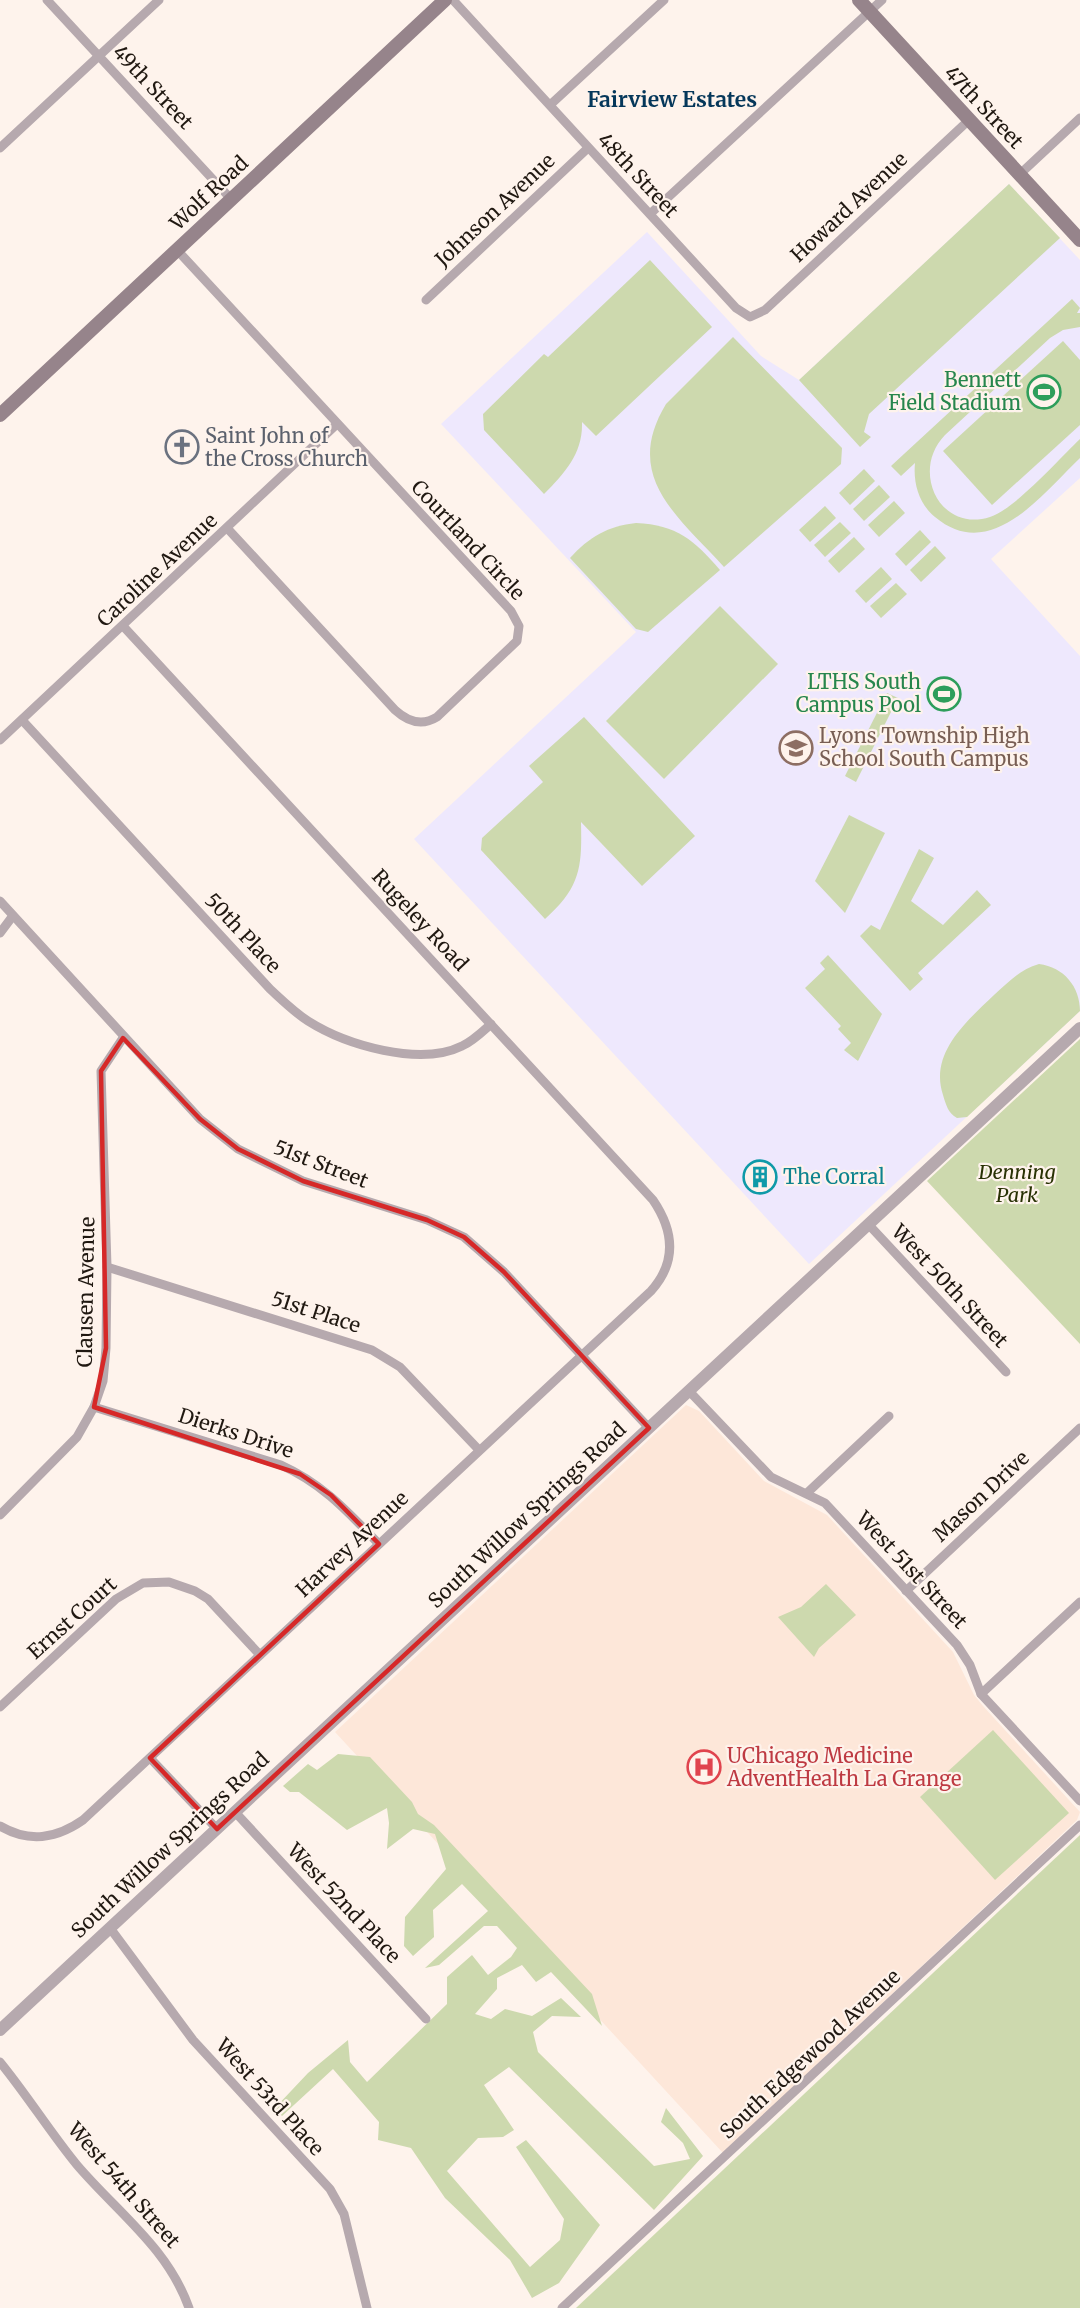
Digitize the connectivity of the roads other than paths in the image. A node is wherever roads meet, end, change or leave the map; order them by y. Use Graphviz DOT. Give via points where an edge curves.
graph roads {
  1 [pos="47,0"];
  2 [pos="159,0"];
  3 [pos="445,0"];
  4 [pos="453,0"];
  5 [pos="664,0"];
  6 [pos="859,0"];
  7 [pos="882,0"];
  8 [pos="869,11"];
  9 [pos="99,56"];
  10 [pos="550,105"];
  11 [pos="1080,118"];
  12 [pos="969,120"];
  13 [pos="0,148"];
  14 [pos="588,148"];
  15 [pos="1020,174"];
  16 [pos="231,199"];
  17 [pos="651,214"];
  18 [pos="1080,240"];
  19 [pos="177,249"];
  20 [pos="426,300"];
  21 [pos="750,317"];
  22 [pos="0,415"];
  23 [pos="337,424"];
  24 [pos="227,528"];
  25 [pos="123,626"];
  26 [pos="22,720"];
  27 [pos="0,740"];
  28 [pos="0,901"];
  29 [pos="12,917"];
  30 [pos="0,933"];
  31 [pos="491,1024"];
  32 [pos="1080,1028"];
  33 [pos="123,1038"];
  34 [pos="868,1225"];
  35 [pos="671,1250"];
  36 [pos="107,1267"];
  37 [pos="581,1355"];
  38 [pos="1006,1372"];
  39 [pos="689,1391"];
  40 [pos="94,1407"];
  41 [pos="889,1416"];
  42 [pos="649,1428"];
  43 [pos="1080,1428"];
  44 [pos="480,1450"];
  45 [pos="807,1493"];
  46 [pos="0,1515"];
  47 [pos="379,1544"];
  48 [pos="906,1591"];
  49 [pos="1080,1602"];
  50 [pos="260,1655"];
  51 [pos="981,1694"];
  52 [pos="0,1707"];
  53 [pos="150,1758"];
  54 [pos="1080,1801"];
  55 [pos="235,1812"];
  56 [pos="1080,1825"];
  57 [pos="0,1826"];
  58 [pos="217,1829"];
  59 [pos="110,1928"];
  60 [pos="426,2019"];
  61 [pos="0,2030"];
  62 [pos="0,2062"];
  63 [pos="189,2308"];
  64 [pos="367,2308"];
  65 [pos="562,2308"];
  1 -- 9 [label="street, 49th Street"];
  2 -- 9 [label="street"];
  3 -- 16 [label="main road, Wolf Road"];
  4 -- 10 [label="street, 48th Street"];
  5 -- 10 [label="street"];
  6 -- 8 [label="main road, 47th Street"];
  7 -- 8 [label="street"];
  8 -- 12 [label="main road, 47th Street"];
  8 -- 17 [label="street"];
  9 -- 13 [label="street"];
  9 -- 16 [label="street, 49th Street"];
  10 -- 14 [label="street, 48th Street"];
  11 -- 15 [label="street"];
  12 -- 15 [label="main road, 47th Street"];
  12 -- 21 [label="street, Howard Avenue" via="765,310"];
  14 -- 17 [label="street, 48th Street"];
  14 -- 20 [label="street, Johnson Avenue"];
  15 -- 18 [label="main road, 47th Street"];
  16 -- 19 [label="main road, Wolf Road"];
  17 -- 21 [label="street, 48th Street" via="736,308"];
  19 -- 22 [label="main road, Wolf Road"];
  19 -- 23 [label="street, Courtland Circle"];
  23 -- 24 [label="street, Caroline Avenue"];
  23 -- 24 [label="street, Courtland Circle" via="511,611 519,626 511,648 430,722 412,721 395,710"];
  24 -- 25 [label="street, Caroline Avenue"];
  25 -- 26 [label="street, Caroline Avenue"];
  25 -- 31 [label="street, Rugeley Road"];
  26 -- 27 [label="street, Caroline Avenue"];
  26 -- 31 [label="street, 50th Place" via="270,988 308,1021 376,1049 429,1053 462,1047"];
  28 -- 29 [label="street, 51st Street"];
  29 -- 30 [label="street"];
  29 -- 33 [label="street, 51st Street"];
  31 -- 35 [label="street, Rugeley Road" via="653,1200 668,1225"];
  32 -- 34 [label="street, South Willow Springs Road"];
  33 -- 36 [label="street, Clausen Avenue" via="101,1071"];
  33 -- 37 [label="street, 51st Street" via="200,1119 238,1149 303,1181 428,1220 464,1237 489,1257"];
  34 -- 38 [label="street, West 50th Street"];
  34 -- 39 [label="street, South Willow Springs Road"];
  35 -- 37 [label="street, Harvey Avenue" via="660,1281"];
  36 -- 40 [label="street, Clausen Avenue" via="103,1381"];
  36 -- 44 [label="street, 51st Place" via="372,1350 400,1367"];
  37 -- 42 [label="street, 51st Street"];
  37 -- 44 [label="street, Harvey Avenue"];
  39 -- 42 [label="street, South Willow Springs Road"];
  39 -- 45 [label="street, West 51st Street" via="771,1477"];
  40 -- 46 [label="street, Clausen Avenue" via="77,1437"];
  40 -- 47 [label="street, Dierks Drive" via="300,1474 332,1495"];
  41 -- 45 [label="street"];
  42 -- 55 [label="street, South Willow Springs Road"];
  43 -- 48 [label="street, Mason Drive"];
  44 -- 47 [label="street, Harvey Avenue"];
  45 -- 48 [label="street, West 51st Street" via="825,1503"];
  47 -- 50 [label="street, Harvey Avenue"];
  48 -- 51 [label="street, West 51st Street" via="965,1656"];
  49 -- 51 [label="street"];
  50 -- 52 [label="street, Ernst Court" via="208,1599 169,1582 143,1583 116,1599"];
  50 -- 53 [label="street, Harvey Avenue"];
  51 -- 54 [label="street, West 51st Street"];
  53 -- 57 [label="street, Harvey Avenue" via="71,1828 53,1836 33,1837"];
  53 -- 58 [label="street"];
  55 -- 58 [label="street, South Willow Springs Road"];
  55 -- 60 [label="street, West 52nd Place"];
  56 -- 65 [label="street, South Edgewood Avenue"];
  58 -- 59 [label="street, South Willow Springs Road"];
  59 -- 61 [label="street, South Willow Springs Road"];
  59 -- 64 [label="street, West 53rd Place" via="193,2040 330,2189 344,2214"];
  62 -- 63 [label="street, West 54th Street" via="77,2164 163,2256 177,2277"];
}
